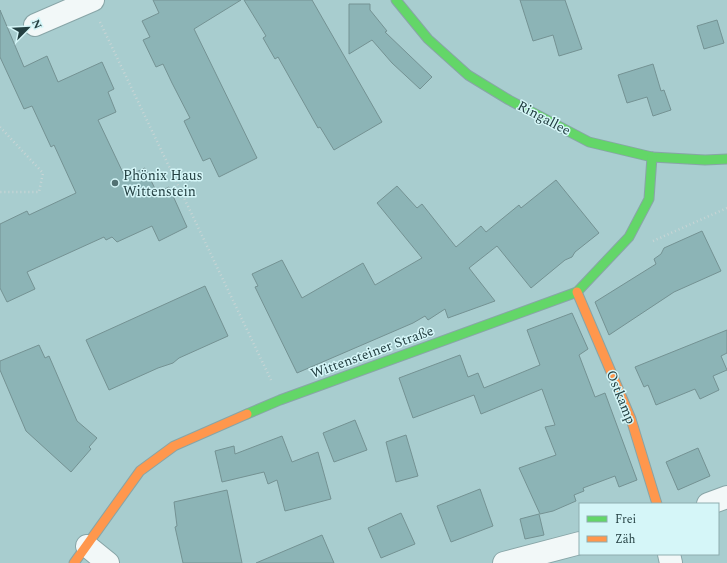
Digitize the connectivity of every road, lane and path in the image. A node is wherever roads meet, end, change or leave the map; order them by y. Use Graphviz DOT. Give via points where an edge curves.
graph roads {
  1 [pos="91,0"];
  2 [pos="396,0"];
  3 [pos="35,25"];
  4 [pos="0,127"];
  5 [pos="652,157"];
  6 [pos="727,159"];
  7 [pos="0,192"];
  8 [pos="727,208"];
  9 [pos="647,244"];
  10 [pos="577,292"];
  11 [pos="280,400"];
  12 [pos="727,497"];
  13 [pos="657,503"];
  14 [pos="711,503"];
  15 [pos="579,543"];
  16 [pos="87,546"];
  17 [pos="74,563"];
  18 [pos="108,563"];
  19 [pos="504,563"];
  1 -- 3 [label="street"];
  1 -- 11 [label="path"];
  2 -- 5 [label="street, Ringallee" via="428,39 475,79 509,100 588,142"];
  4 -- 7 [label="path" via="43,173 39,192"];
  5 -- 6 [label="street, Ringallee"];
  5 -- 10 [label="street, Wittensteiner Straße" via="649,199 629,237"];
  8 -- 9 [label="path"];
  10 -- 11 [label="street, Wittensteiner Straße"];
  10 -- 13 [label="street, Ostkamp" via="630,419"];
  11 -- 16 [label="street, Wittensteiner Straße" via="174,446 140,471"];
  12 -- 14 [label="street"];
  15 -- 19 [label="street"];
  16 -- 17 [label="street, Wittensteiner Straße"];
  16 -- 18 [label="street"];
}
